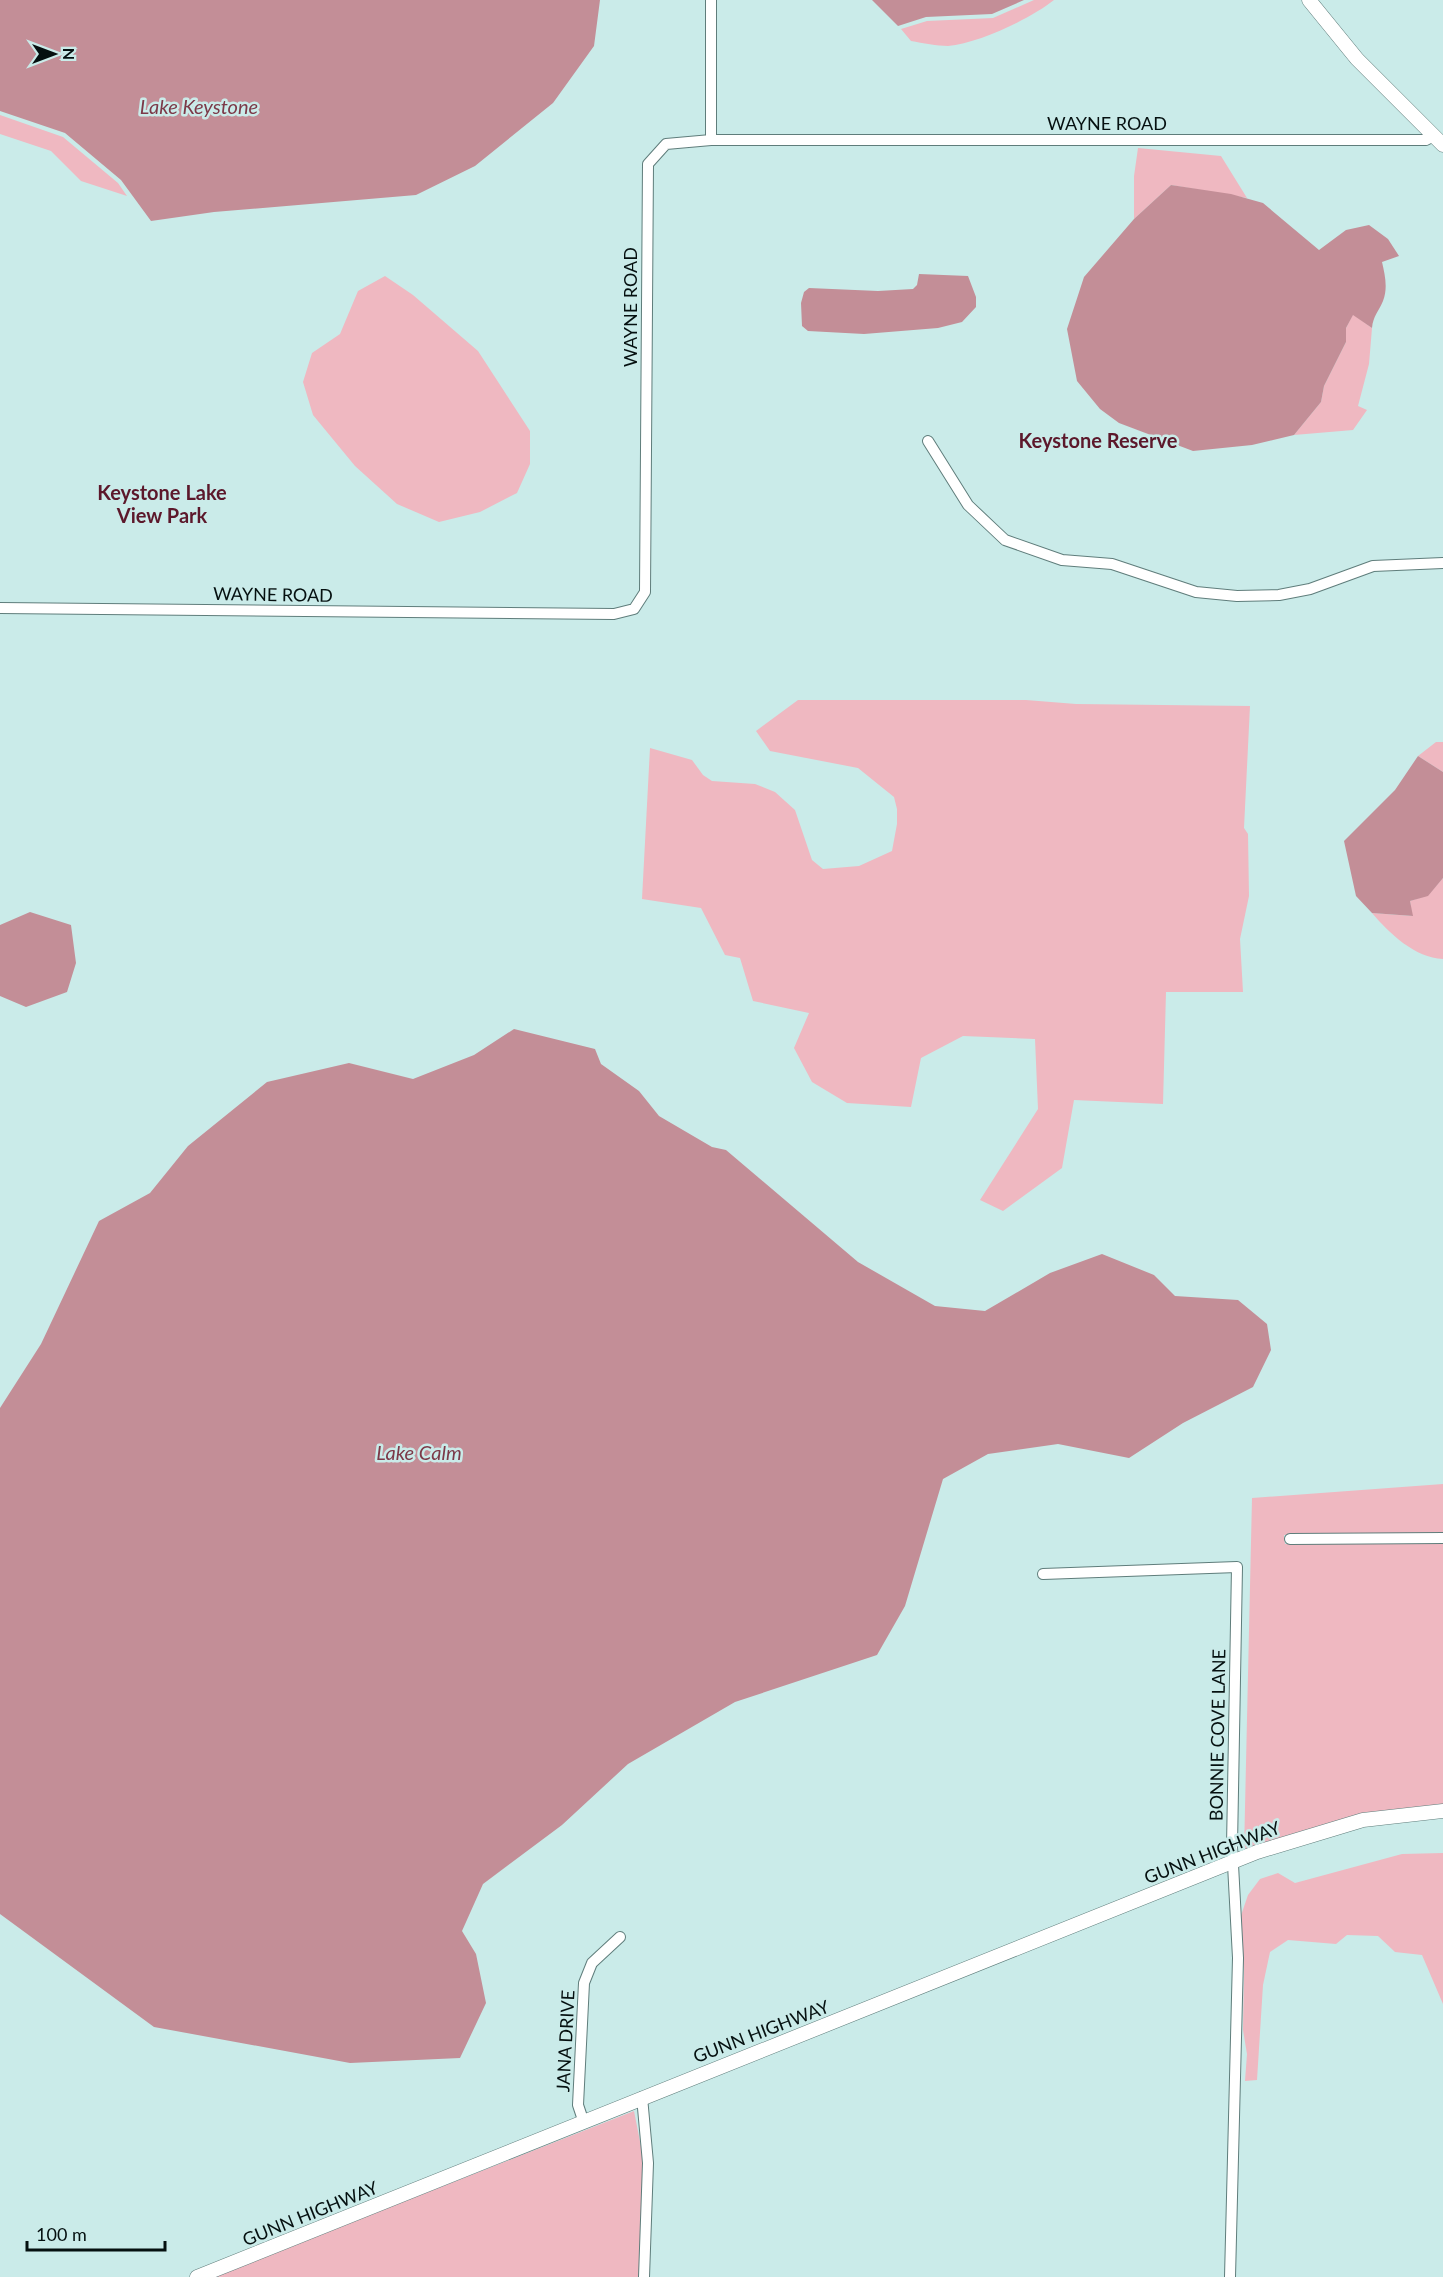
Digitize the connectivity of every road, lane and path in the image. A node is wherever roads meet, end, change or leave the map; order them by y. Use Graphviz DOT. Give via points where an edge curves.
graph roads {
  1 [pos="711,0"];
  2 [pos="1309,0"];
  3 [pos="711,140"];
  4 [pos="1438,141"];
  5 [pos="928,441"];
  6 [pos="1443,563"];
  7 [pos="0,608"];
  8 [pos="1443,1538"];
  9 [pos="1290,1539"];
  10 [pos="1043,1574"];
  11 [pos="1443,1811"];
  12 [pos="1443,1819"];
  13 [pos="1340,1827"];
  14 [pos="1232,1862"];
  15 [pos="620,1937"];
  16 [pos="642,2097"];
  17 [pos="584,2123"];
  18 [pos="197,2277"];
  19 [pos="644,2277"];
  20 [pos="1230,2277"];
  1 -- 3 [label="street"];
  2 -- 4 [label="main road" via="1357,59"];
  3 -- 4 [label="street, WAYNE ROAD"];
  3 -- 7 [label="street, WAYNE ROAD" via="666,144 648,164 645,592 634,609 614,614"];
  5 -- 6 [label="street" via="968,505 1005,540 1062,560 1112,564 1196,592 1279,595 1310,589 1373,566"];
  8 -- 9 [label="street"];
  10 -- 14 [label="street, BONNIE COVE LANE" via="1237,1567"];
  11 -- 13 [label="main road, GUNN HIGHWAY" via="1384,1816"];
  12 -- 13 [label="main road, GUNN HIGHWAY"];
  13 -- 14 [label="main road, GUNN HIGHWAY"];
  14 -- 16 [label="main road, GUNN HIGHWAY"];
  14 -- 20 [label="street, BONNIE COVE LANE" via="1238,1958"];
  15 -- 17 [label="street, JANA DRIVE" via="592,1963 584,1983 578,2105"];
  16 -- 17 [label="main road, GUNN HIGHWAY"];
  16 -- 19 [label="street" via="648,2163"];
  17 -- 18 [label="main road, GUNN HIGHWAY"];
}
